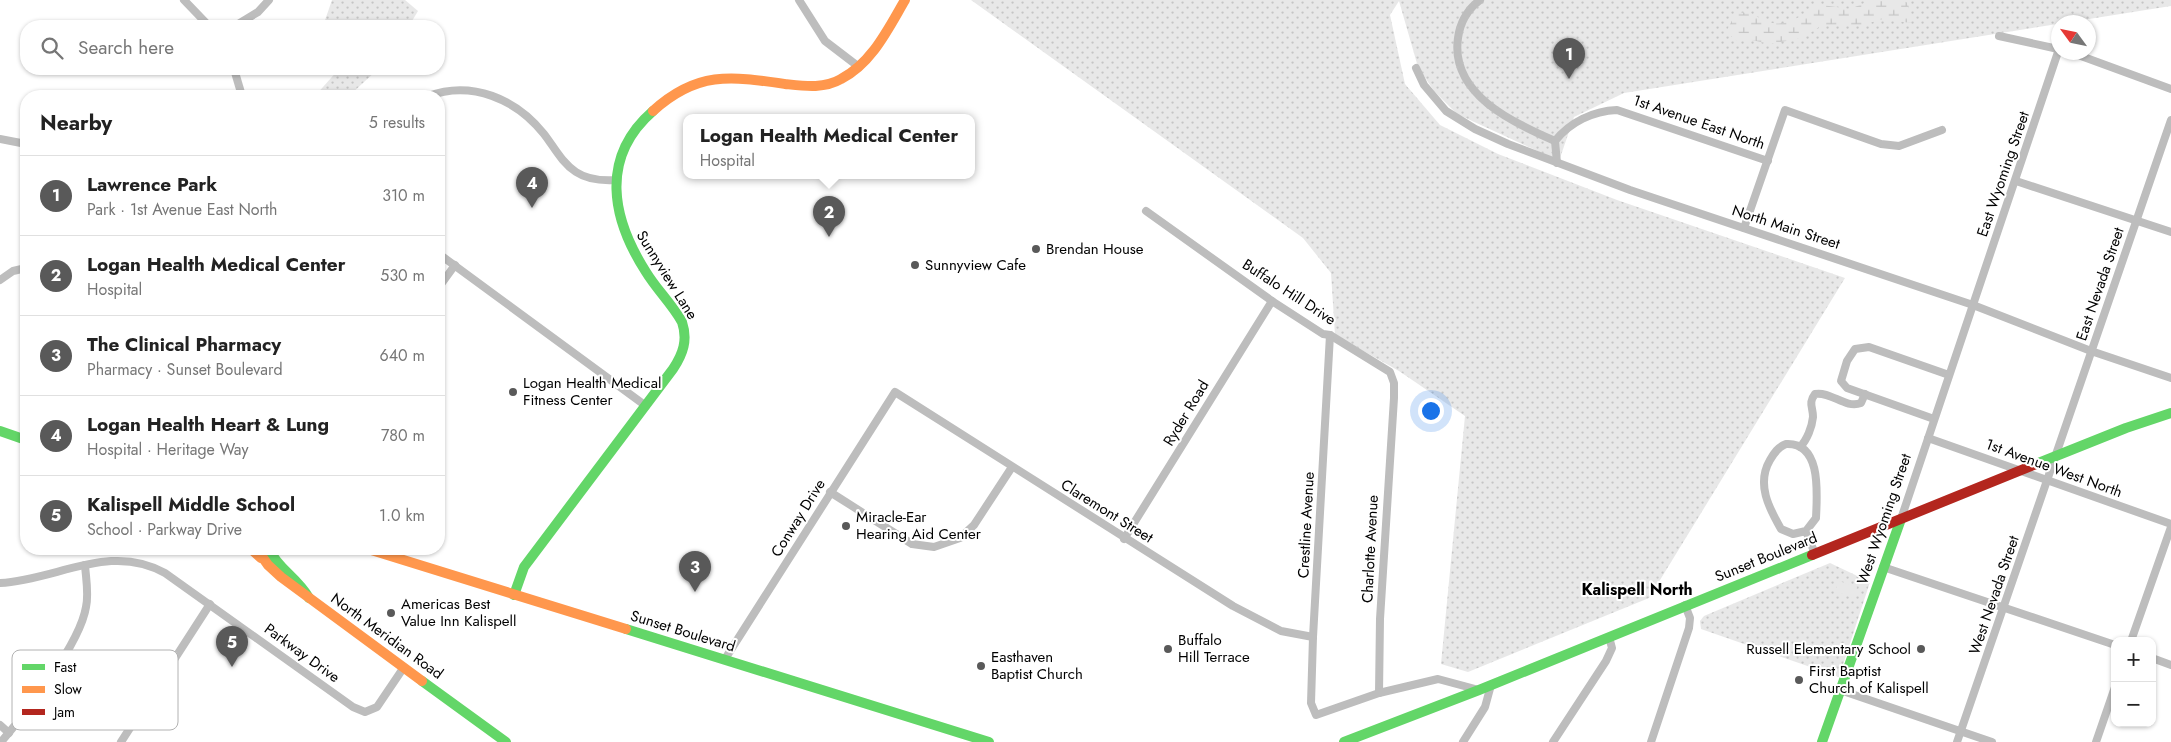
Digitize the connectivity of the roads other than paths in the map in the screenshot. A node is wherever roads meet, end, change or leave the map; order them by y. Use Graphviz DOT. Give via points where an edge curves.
graph roads {
  1 [pos="184,0"];
  2 [pos="269,0"];
  3 [pos="800,0"];
  4 [pos="905,0"];
  5 [pos="1480,0"];
  6 [pos="203,20"];
  7 [pos="245,20"];
  8 [pos="1999,36"];
  9 [pos="2051,48"];
  10 [pos="2055,60"];
  11 [pos="2092,60"];
  12 [pos="858,67"];
  13 [pos="1416,68"];
  14 [pos="236,75"];
  15 [pos="2171,89"];
  16 [pos="240,90"];
  17 [pos="445,92"];
  18 [pos="2171,120"];
  19 [pos="1942,130"];
  20 [pos="0,139"];
  21 [pos="1555,141"];
  22 [pos="20,143"];
  23 [pos="1768,161"];
  24 [pos="1557,163"];
  25 [pos="617,180"];
  26 [pos="2016,181"];
  27 [pos="1146,211"];
  28 [pos="2137,220"];
  29 [pos="1744,228"];
  30 [pos="2171,232"];
  31 [pos="445,258"];
  32 [pos="455,265"];
  33 [pos="20,270"];
  34 [pos="445,279"];
  35 [pos="0,280"];
  36 [pos="1272,301"];
  37 [pos="1973,305"];
  38 [pos="1330,335"];
  39 [pos="2091,351"];
  40 [pos="1949,375"];
  41 [pos="2171,378"];
  42 [pos="895,392"];
  43 [pos="1864,394"];
  44 [pos="646,406"];
  45 [pos="1393,407"];
  46 [pos="2171,413"];
  47 [pos="1934,419"];
  48 [pos="0,431"];
  49 [pos="20,438"];
  50 [pos="1928,438"];
  51 [pos="1800,446"];
  52 [pos="2055,456"];
  53 [pos="1012,468"];
  54 [pos="2022,470"];
  55 [pos="2047,480"];
  56 [pos="830,492"];
  57 [pos="1901,518"];
  58 [pos="2171,526"];
  59 [pos="1806,531"];
  60 [pos="1124,539"];
  61 [pos="1814,554"];
  62 [pos="261,555"];
  63 [pos="272,555"];
  64 [pos="387,555"];
  65 [pos="85,565"];
  66 [pos="1883,567"];
  67 [pos="0,583"];
  68 [pos="514,595"];
  69 [pos="309,598"];
  70 [pos="210,604"];
  71 [pos="1685,605"];
  72 [pos="2004,607"];
  73 [pos="1313,637"];
  74 [pos="1608,637"];
  75 [pos="2132,637"];
  76 [pos="2111,644"];
  77 [pos="66,650"];
  78 [pos="178,654"];
  79 [pos="725,659"];
  80 [pos="2156,659"];
  81 [pos="2171,665"];
  82 [pos="404,667"];
  83 [pos="1491,685"];
  84 [pos="1479,690"];
  85 [pos="1840,690"];
  86 [pos="1379,693"];
  87 [pos="2111,699"];
  88 [pos="0,725"];
  89 [pos="12,729"];
  90 [pos="129,730"];
  91 [pos="1961,731"];
  92 [pos="9,733"];
  93 [pos="1,742"];
  94 [pos="121,742"];
  95 [pos="506,742"];
  96 [pos="989,742"];
  97 [pos="1344,742"];
  98 [pos="1463,742"];
  99 [pos="1552,742"];
  100 [pos="1651,742"];
  101 [pos="1822,742"];
  102 [pos="1957,742"];
  103 [pos="1992,742"];
  104 [pos="2096,742"];
  1 -- 6 [label="street"];
  2 -- 7 [label="street"];
  3 -- 12 [label="street" via="825,41"];
  4 -- 12 [label="main road, Sunnyview Lane"];
  5 -- 21 [label="street" via="1472,6 1459,28 1456,51 1464,75 1476,94 1502,114"];
  8 -- 9 [label="street"];
  10 -- 26 [label="street, East Wyoming Street"];
  11 -- 15 [label="street"];
  12 -- 25 [label="main road, Sunnyview Lane" via="842,79 824,86 731,77 689,87 662,102 641,122 625,149"];
  13 -- 24 [label="street, North Main Street" via="1438,103 1462,122"];
  14 -- 16 [label="street"];
  17 -- 25 [label="street" via="464,90 501,98 534,122 576,173 598,180"];
  18 -- 28 [label="street, East Nevada Street"];
  19 -- 23 [label="street, 1st Avenue East North" via="1899,146 1881,144 1785,110"];
  20 -- 22 [label="street"];
  21 -- 23 [label="street, 1st Avenue East North" via="1582,118 1617,110"];
  21 -- 24 [label="street"];
  23 -- 29 [label="street"];
  24 -- 29 [label="street, North Main Street"];
  25 -- 44 [label="main road, Sunnyview Lane" via="618,218 626,239 686,336 680,359"];
  26 -- 28 [label="street"];
  26 -- 37 [label="street, East Wyoming Street"];
  27 -- 36 [label="street, Buffalo Hill Drive"];
  28 -- 30 [label="street"];
  28 -- 39 [label="street, East Nevada Street"];
  29 -- 37 [label="street, North Main Street"];
  31 -- 32 [label="street"];
  32 -- 34 [label="street"];
  32 -- 44 [label="street"];
  33 -- 35 [label="street"];
  36 -- 38 [label="street, Buffalo Hill Drive" via="1323,334"];
  36 -- 60 [label="street, Ryder Road"];
  37 -- 39 [label="street, North Main Street"];
  37 -- 40 [label="street, West Wyoming Street"];
  38 -- 45 [label="street, Buffalo Hill Drive" via="1390,372 1394,383"];
  38 -- 73 [label="street, Crestline Avenue"];
  39 -- 41 [label="street, North Main Street"];
  39 -- 52 [label="street, East Nevada Street"];
  40 -- 43 [label="street" via="1874,348 1859,348 1852,352 1840,381 1843,386"];
  40 -- 47 [label="street, West Wyoming Street"];
  42 -- 53 [label="street, Claremont Street"];
  42 -- 56 [label="street, Conway Drive"];
  43 -- 47 [label="street"];
  43 -- 51 [label="street" via="1861,403 1854,405 1815,394 1810,403 1812,420 1806,440"];
  44 -- 68 [label="main road, Sunnyview Lane" via="524,567"];
  45 -- 86 [label="street, Charlotte Avenue" via="1380,619"];
  46 -- 52 [label="main road, Sunset Boulevard"];
  47 -- 50 [label="street, West Wyoming Street"];
  48 -- 49 [label="main road"];
  50 -- 54 [label="street, 1st Avenue West North"];
  50 -- 57 [label="street, West Wyoming Street"];
  51 -- 59 [label="street" via="1810,454 1814,469 1816,518"];
  51 -- 59 [label="street" via="1780,447 1769,461 1763,478 1770,508 1781,529 1793,534"];
  52 -- 54 [label="main road, Sunset Boulevard"];
  52 -- 55 [label="street, West Nevada Street"];
  53 -- 56 [label="street" via="974,525 960,538 934,546 912,544"];
  53 -- 60 [label="street, Claremont Street"];
  54 -- 55 [label="street, 1st Avenue West North"];
  54 -- 57 [label="main road, Sunset Boulevard"];
  55 -- 58 [label="street, 1st Avenue West North"];
  55 -- 72 [label="street, West Nevada Street"];
  56 -- 79 [label="street, Conway Drive"];
  57 -- 61 [label="main road, Sunset Boulevard"];
  57 -- 66 [label="main road, West Wyoming Street"];
  58 -- 75 [label="street"];
  59 -- 61 [label="street"];
  60 -- 73 [label="street, Claremont Street" via="1264,623 1282,631"];
  61 -- 71 [label="main road, Sunset Boulevard"];
  62 -- 69 [label="main road, North Meridian Road"];
  63 -- 69 [label="main road" via="301,584"];
  64 -- 68 [label="main road, Sunset Boulevard"];
  65 -- 67 [label="street, Parkway Drive"];
  65 -- 70 [label="street, Parkway Drive" via="112,560 138,561 165,572"];
  65 -- 77 [label="street" via="87,601 78,630"];
  66 -- 72 [label="street"];
  66 -- 85 [label="main road, West Wyoming Street"];
  68 -- 79 [label="main road, Sunset Boulevard"];
  69 -- 82 [label="main road, North Meridian Road"];
  70 -- 78 [label="street"];
  70 -- 82 [label="street, Parkway Drive" via="360,710 370,711 378,707"];
  71 -- 74 [label="main road, Sunset Boulevard"];
  71 -- 100 [label="street" via="1690,618 1689,628"];
  72 -- 76 [label="street"];
  72 -- 91 [label="street, West Nevada Street"];
  73 -- 86 [label="street, Crestline Avenue" via="1311,703 1316,715"];
  74 -- 83 [label="main road, Sunset Boulevard"];
  74 -- 99 [label="street" via="1612,648 1606,661"];
  79 -- 96 [label="main road, Sunset Boulevard"];
  80 -- 81 [label="street"];
  82 -- 95 [label="main road, North Meridian Road"];
  83 -- 84 [label="main road, Sunset Boulevard"];
  83 -- 98 [label="street" via="1485,707"];
  84 -- 86 [label="street" via="1438,679"];
  84 -- 97 [label="main road, Sunset Boulevard"];
  85 -- 91 [label="street"];
  85 -- 101 [label="main road, West Wyoming Street"];
  87 -- 104 [label="street"];
  88 -- 92 [label="street"];
  89 -- 92 [label="street"];
  90 -- 94 [label="street"];
  91 -- 102 [label="street, West Nevada Street"];
  91 -- 103 [label="street"];
  92 -- 93 [label="street"];
}
